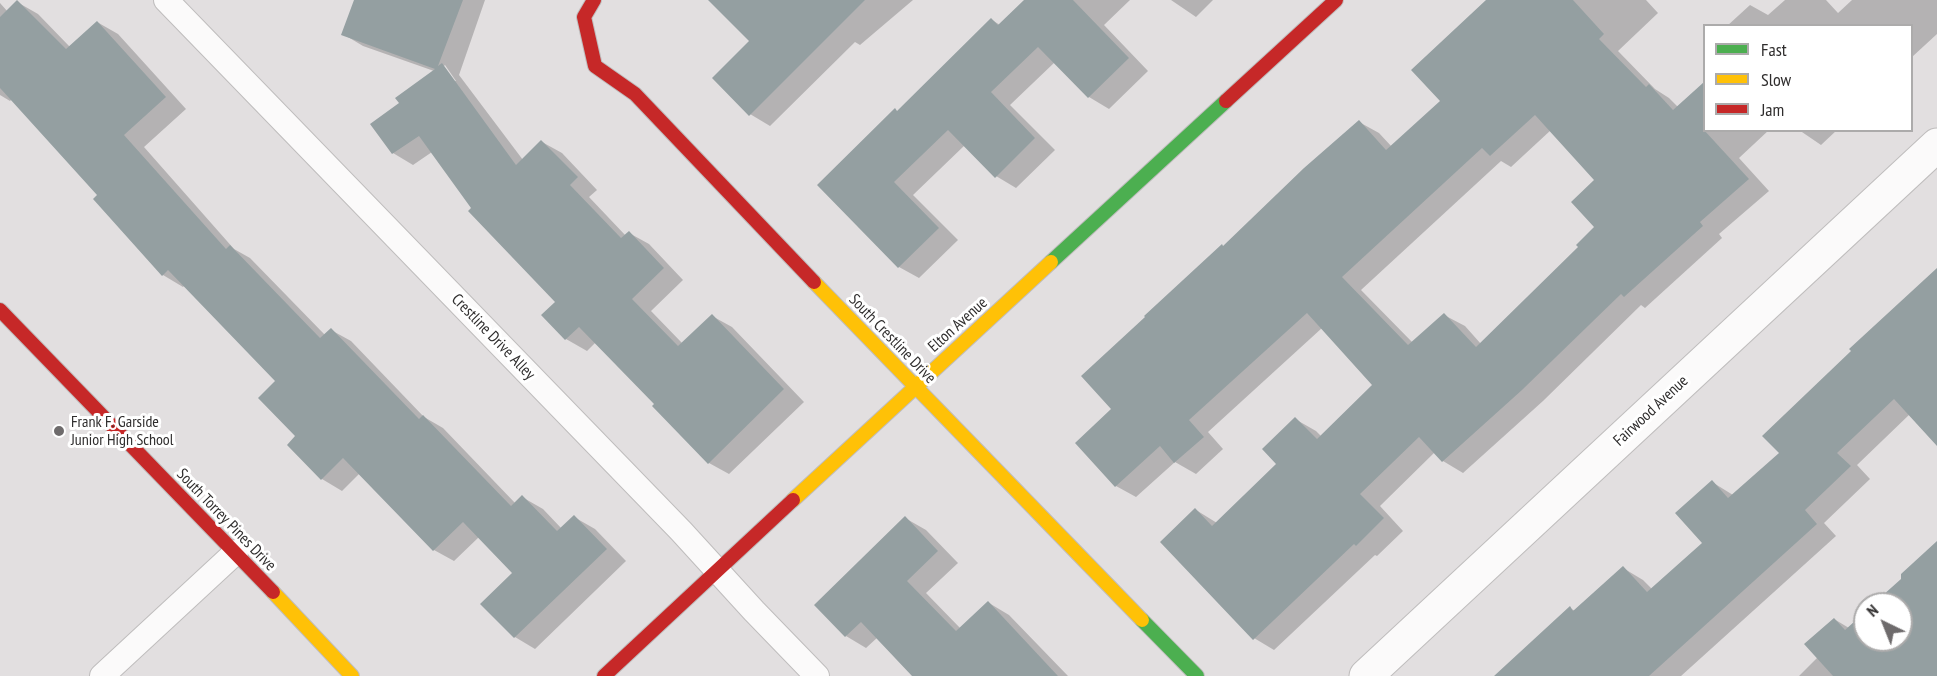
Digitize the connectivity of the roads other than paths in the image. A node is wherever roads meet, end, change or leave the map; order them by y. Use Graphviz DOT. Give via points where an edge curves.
graph roads {
  1 [pos="166,0"];
  2 [pos="594,0"];
  3 [pos="1336,0"];
  4 [pos="1937,145"];
  5 [pos="0,310"];
  6 [pos="914,387"];
  7 [pos="236,552"];
  8 [pos="717,571"];
  9 [pos="102,676"];
  10 [pos="352,676"];
  11 [pos="604,676"];
  12 [pos="817,676"];
  13 [pos="1197,676"];
  14 [pos="1366,676"];
  1 -- 8 [label="lane, Crestline Drive Alley"];
  2 -- 6 [label="street, South Crestline Drive" via="584,17 595,66 635,94"];
  3 -- 6 [label="street, Elton Avenue"];
  4 -- 14 [label="street, Fairwood Avenue"];
  5 -- 7 [label="street, South Torrey Pines Drive"];
  6 -- 8 [label="street, Elton Avenue"];
  6 -- 13 [label="street, South Crestline Drive"];
  7 -- 9 [label="lane"];
  7 -- 10 [label="street, South Torrey Pines Drive"];
  8 -- 11 [label="street, Elton Avenue"];
  8 -- 12 [label="lane, Crestline Drive Alley"];
}
